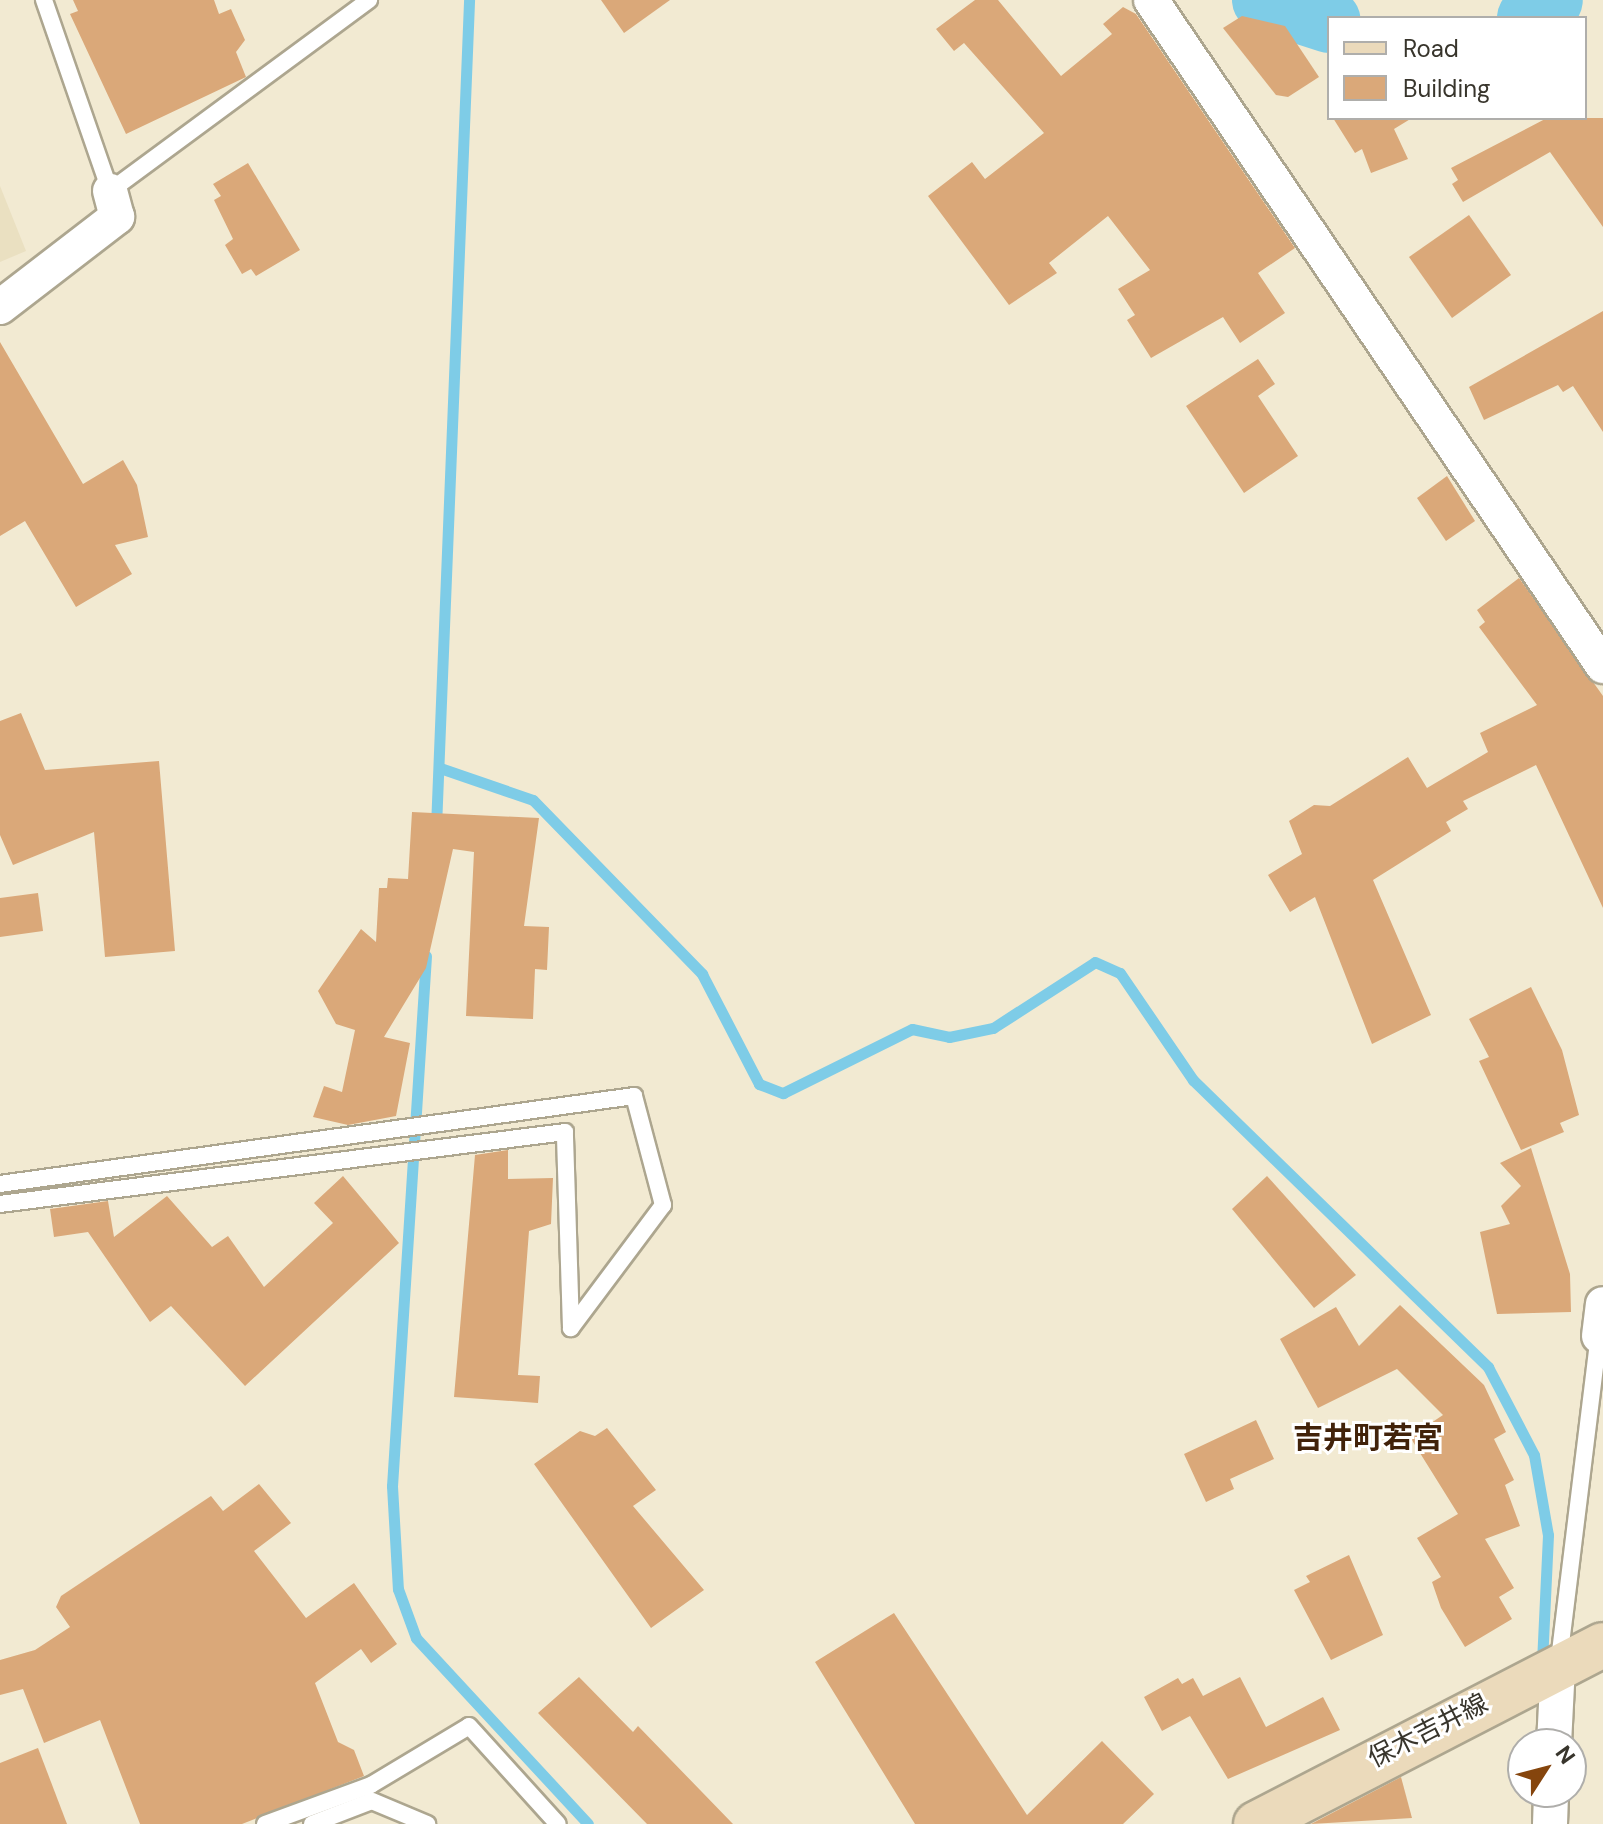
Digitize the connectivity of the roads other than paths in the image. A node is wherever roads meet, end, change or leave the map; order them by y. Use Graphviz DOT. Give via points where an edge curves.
graph roads {
  1 [pos="44,0"];
  2 [pos="369,0"];
  3 [pos="1151,0"];
  4 [pos="110,191"];
  5 [pos="0,307"];
  6 [pos="1603,666"];
  7 [pos="0,1184"];
  8 [pos="0,1204"];
  9 [pos="1601,1320"];
  10 [pos="1603,1645"];
  11 [pos="1558,1666"];
  12 [pos="1555,1728"];
  13 [pos="265,1824"];
  14 [pos="312,1824"];
  15 [pos="427,1824"];
  16 [pos="558,1824"];
  17 [pos="1256,1824"];
  1 -- 4 [label="lane"];
  2 -- 4 [label="lane"];
  3 -- 6 [label="street"];
  4 -- 5 [label="street" via="117,217"];
  7 -- 8 [label="lane" via="634,1096 663,1205 571,1328 565,1132"];
  9 -- 11 [label="lane"];
  10 -- 11 [label="main road, 保木吉井線"];
  11 -- 12 [label="street"];
  11 -- 17 [label="main road, 保木吉井線"];
  13 -- 16 [label="lane" via="371,1785 469,1726"];
  14 -- 15 [label="lane" via="372,1801"];
}
